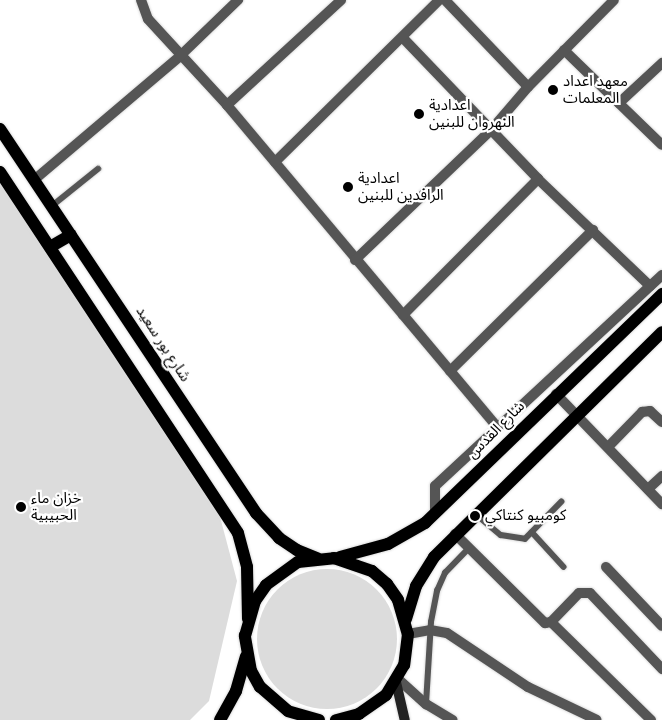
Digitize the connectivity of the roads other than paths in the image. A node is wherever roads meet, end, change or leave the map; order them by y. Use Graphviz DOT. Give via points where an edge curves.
graph roads {
  1 [pos="141,0"];
  2 [pos="238,0"];
  3 [pos="341,0"];
  4 [pos="439,0"];
  5 [pos="445,0"];
  6 [pos="614,0"];
  7 [pos="404,38"];
  8 [pos="564,50"];
  9 [pos="180,56"];
  10 [pos="662,63"];
  11 [pos="528,87"];
  12 [pos="619,104"];
  13 [pos="227,105"];
  14 [pos="0,129"];
  15 [pos="491,130"];
  16 [pos="662,145"];
  17 [pos="275,162"];
  18 [pos="98,169"];
  19 [pos="0,172"];
  20 [pos="34,180"];
  21 [pos="538,180"];
  22 [pos="52,206"];
  23 [pos="593,230"];
  24 [pos="71,234"];
  25 [pos="50,247"];
  26 [pos="355,260"];
  27 [pos="662,275"];
  28 [pos="650,286"];
  29 [pos="662,294"];
  30 [pos="403,315"];
  31 [pos="662,332"];
  32 [pos="450,371"];
  33 [pos="556,394"];
  34 [pos="577,414"];
  35 [pos="662,422"];
  36 [pos="497,427"];
  37 [pos="608,447"];
  38 [pos="662,476"];
  39 [pos="648,489"];
  40 [pos="561,502"];
  41 [pos="662,504"];
  42 [pos="435,514"];
  43 [pos="475,514"];
  44 [pos="532,532"];
  45 [pos="455,534"];
  46 [pos="469,548"];
  47 [pos="317,558"];
  48 [pos="334,558"];
  49 [pos="564,567"];
  50 [pos="606,567"];
  51 [pos="248,619"];
  52 [pos="406,619"];
  53 [pos="551,622"];
  54 [pos="662,626"];
  55 [pos="430,630"];
  56 [pos="408,634"];
  57 [pos="246,654"];
  58 [pos="662,669"];
  59 [pos="397,681"];
  60 [pos="426,704"];
  61 [pos="305,718"];
  62 [pos="220,720"];
  63 [pos="284,720"];
  64 [pos="320,720"];
  65 [pos="336,720"];
  66 [pos="405,720"];
  67 [pos="453,720"];
  68 [pos="597,720"];
  69 [pos="652,720"];
  1 -- 9 [label="street" via="148,19"];
  2 -- 9 [label="street"];
  3 -- 13 [label="street"];
  4 -- 7 [label="street"];
  5 -- 11 [label="street"];
  6 -- 8 [label="street"];
  7 -- 15 [label="street"];
  7 -- 17 [label="street"];
  8 -- 11 [label="street"];
  8 -- 12 [label="street"];
  9 -- 13 [label="street"];
  9 -- 20 [label="street"];
  10 -- 12 [label="street"];
  11 -- 15 [label="street"];
  12 -- 16 [label="street"];
  13 -- 17 [label="street"];
  14 -- 20 [label="main road, شارع بور سعيد"];
  15 -- 21 [label="street"];
  15 -- 26 [label="street"];
  17 -- 26 [label="street"];
  18 -- 22 [label="lane"];
  19 -- 25 [label="main road"];
  20 -- 22 [label="main road, شارع بور سعيد"];
  21 -- 23 [label="street"];
  21 -- 30 [label="street"];
  22 -- 24 [label="main road, شارع بور سعيد"];
  23 -- 28 [label="street"];
  23 -- 32 [label="street"];
  24 -- 25 [label="main road"];
  24 -- 47 [label="main road, شارع بور سعيد" via="256,513 279,538"];
  25 -- 51 [label="main road" via="238,533 247,567"];
  26 -- 30 [label="street"];
  27 -- 28 [label="street"];
  28 -- 36 [label="street"];
  29 -- 33 [label="main road, شارع القدس"];
  30 -- 32 [label="street"];
  31 -- 34 [label="main road"];
  32 -- 36 [label="street"];
  33 -- 34 [label="street"];
  33 -- 42 [label="main road, شارع القدس"];
  34 -- 37 [label="street"];
  34 -- 43 [label="main road"];
  35 -- 37 [label="street" via="650,411 642,412"];
  36 -- 42 [label="street" via="435,486"];
  37 -- 39 [label="street"];
  38 -- 39 [label="street"];
  39 -- 41 [label="street"];
  40 -- 44 [label="lane"];
  42 -- 48 [label="main road, شارع القدس" via="388,544"];
  43 -- 44 [label="lane" via="507,537 525,539"];
  43 -- 45 [label="main road"];
  44 -- 49 [label="lane"];
  45 -- 46 [label="street"];
  45 -- 52 [label="main road" via="421,576"];
  46 -- 53 [label="street" via="540,620 545,624"];
  46 -- 55 [label="lane" via="445,573 437,591"];
  47 -- 48 [label="main road"];
  47 -- 51 [label="main road" via="298,562 273,578 255,601"];
  48 -- 52 [label="main road" via="372,571 398,600"];
  50 -- 54 [label="street"];
  51 -- 57 [label="main road"];
  52 -- 56 [label="main road"];
  53 -- 58 [label="street" via="579,593 590,593"];
  53 -- 69 [label="street"];
  55 -- 56 [label="street"];
  55 -- 60 [label="lane"];
  55 -- 68 [label="street" via="447,633 528,688"];
  56 -- 59 [label="main road" via="407,650"];
  57 -- 61 [label="main road" via="251,671 266,694 288,711"];
  57 -- 62 [label="main road" via="236,691"];
  59 -- 60 [label="street"];
  59 -- 65 [label="main road" via="373,706 359,714"];
  59 -- 66 [label="street"];
  60 -- 67 [label="street"];
  61 -- 63 [label="main road"];
  61 -- 64 [label="main road"];
}
